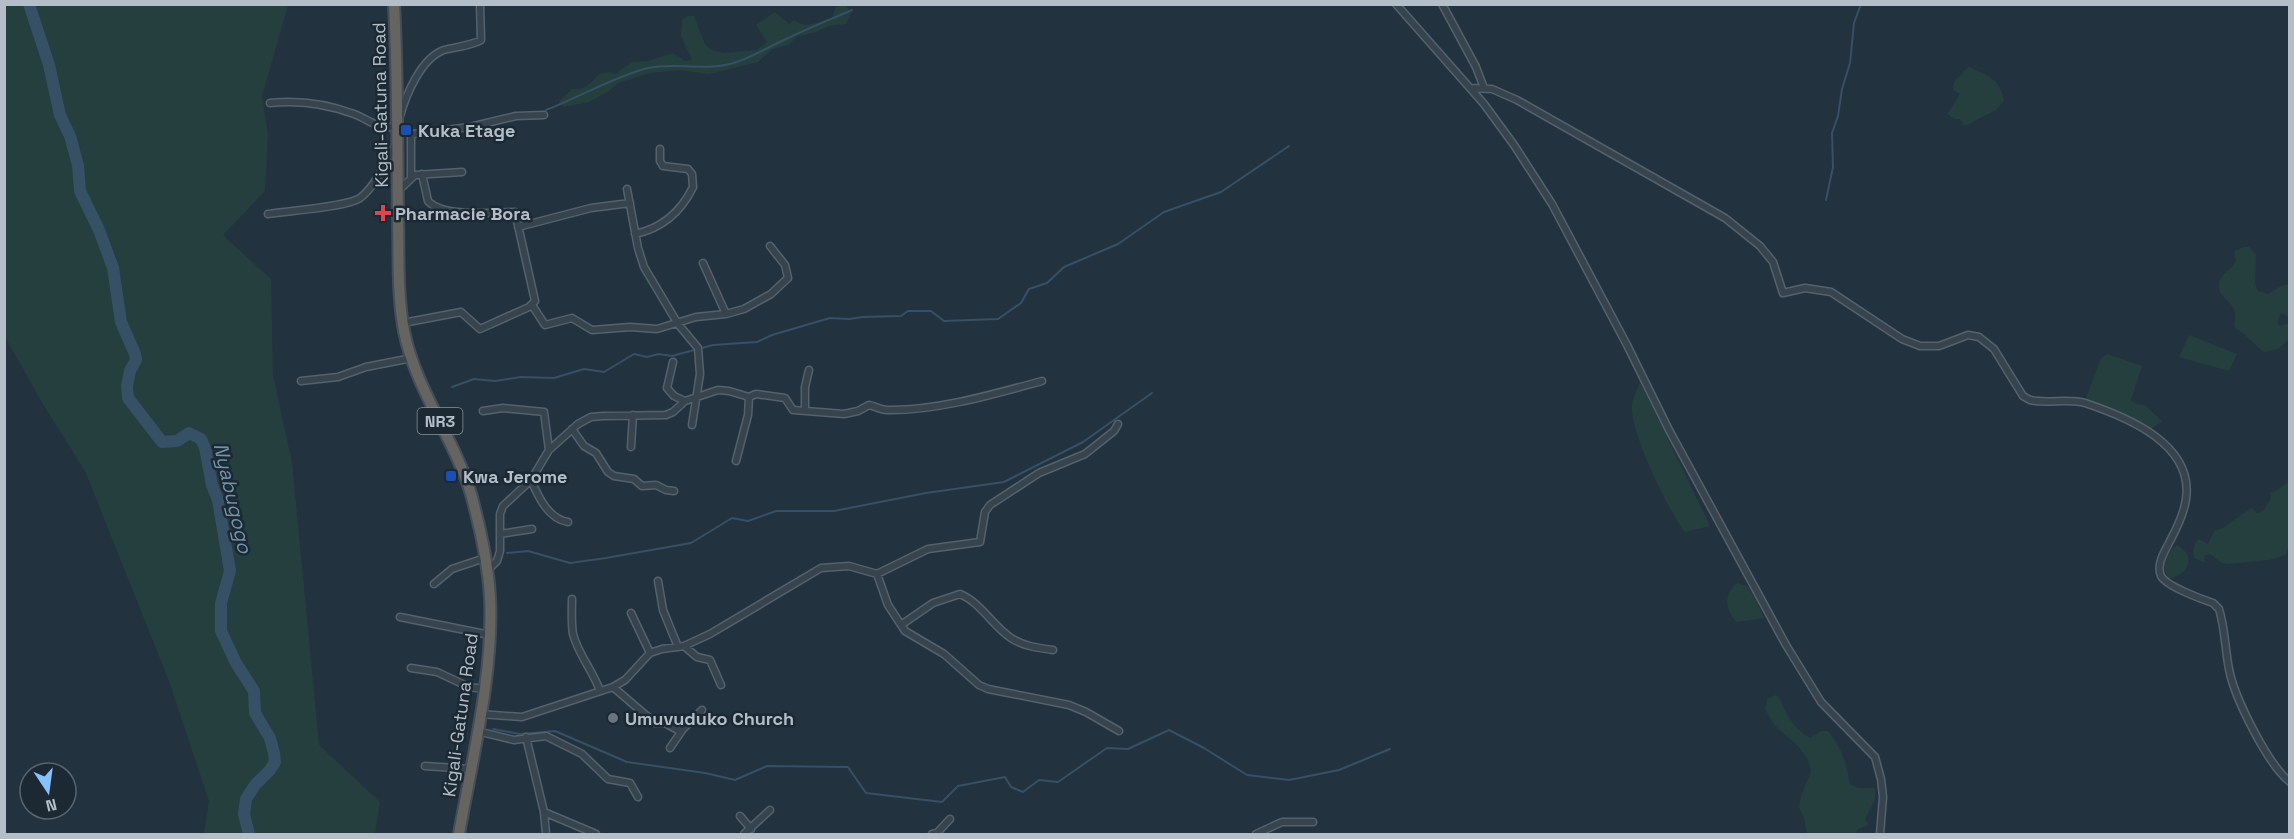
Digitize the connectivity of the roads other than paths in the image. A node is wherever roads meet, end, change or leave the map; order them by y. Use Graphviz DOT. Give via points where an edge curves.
graph roads {
  1 [pos="394,4"];
  2 [pos="480,4"];
  3 [pos="1396,4"];
  4 [pos="1442,4"];
  5 [pos="1471,88"];
  6 [pos="1484,88"];
  7 [pos="270,103"];
  8 [pos="544,115"];
  9 [pos="397,127"];
  10 [pos="398,141"];
  11 [pos="660,149"];
  12 [pos="462,172"];
  13 [pos="422,174"];
  14 [pos="411,179"];
  15 [pos="627,189"];
  16 [pos="398,192"];
  17 [pos="630,203"];
  18 [pos="268,214"];
  19 [pos="518,227"];
  20 [pos="635,234"];
  21 [pos="770,246"];
  22 [pos="703,263"];
  23 [pos="531,305"];
  24 [pos="726,314"];
  25 [pos="403,323"];
  26 [pos="678,324"];
  27 [pos="412,358"];
  28 [pos="673,362"];
  29 [pos="809,370"];
  30 [pos="302,381"];
  31 [pos="1042,381"];
  32 [pos="696,397"];
  33 [pos="749,397"];
  34 [pos="685,401"];
  35 [pos="805,410"];
  36 [pos="483,411"];
  37 [pos="633,415"];
  38 [pos="1118,424"];
  39 [pos="692,425"];
  40 [pos="572,429"];
  41 [pos="631,447"];
  42 [pos="549,450"];
  43 [pos="736,461"];
  44 [pos="531,480"];
  45 [pos="674,491"];
  46 [pos="568,522"];
  47 [pos="532,529"];
  48 [pos="500,534"];
  49 [pos="485,558"];
  50 [pos="488,570"];
  51 [pos="877,574"];
  52 [pos="658,581"];
  53 [pos="434,584"];
  54 [pos="572,599"];
  55 [pos="631,613"];
  56 [pos="400,617"];
  57 [pos="901,625"];
  58 [pos="490,635"];
  59 [pos="681,646"];
  60 [pos="1053,650"];
  61 [pos="650,653"];
  62 [pos="411,668"];
  63 [pos="721,686"];
  64 [pos="612,687"];
  65 [pos="484,689"];
  66 [pos="600,691"];
  67 [pos="702,710"];
  68 [pos="480,714"];
  69 [pos="477,730"];
  70 [pos="1119,731"];
  71 [pos="681,732"];
  72 [pos="526,737"];
  73 [pos="670,747"];
  74 [pos="425,766"];
  75 [pos="470,769"];
  76 [pos="2289,782"];
  77 [pos="638,797"];
  78 [pos="770,810"];
  79 [pos="544,812"];
  80 [pos="740,816"];
  81 [pos="950,819"];
  82 [pos="1313,822"];
  83 [pos="751,829"];
  84 [pos="459,834"];
  85 [pos="546,834"];
  86 [pos="597,834"];
  87 [pos="744,834"];
  88 [pos="932,834"];
  89 [pos="1256,834"];
  90 [pos="1880,834"];
  1 -- 9 [label="highway, Kigali-Gatuna Road / NR3"];
  2 -- 9 [label="street" via="481,40 443,51 429,60 406,93"];
  3 -- 5 [label="street"];
  4 -- 6 [label="street"];
  5 -- 6 [label="street"];
  5 -- 90 [label="street" via="1514,145 1551,204 1786,645 1821,702 1875,757 1881,779"];
  6 -- 76 [label="street" via="1517,100 1725,218 1760,246 1773,262 1784,293 1805,288 1831,292 1902,339 1920,346 1940,346 1968,334 1979,337 1994,349 2023,396 2030,400 2082,402 2138,425 2170,449 2184,472 2187,496 2180,523 2161,560 2160,574 2167,582 2219,609 2237,696 2272,762"];
  7 -- 9 [label="street" via="301,101 356,115 376,126"];
  8 -- 14 [label="street" via="516,116 482,125 413,134"];
  9 -- 10 [label="highway, Kigali-Gatuna Road / NR3"];
  10 -- 16 [label="highway, Kigali-Gatuna Road / NR3"];
  10 -- 18 [label="street" via="360,198"];
  11 -- 20 [label="street" via="663,166 688,169 693,187 670,219 648,232"];
  12 -- 13 [label="street"];
  13 -- 14 [label="street"];
  13 -- 19 [label="street" via="431,205 464,213 515,212"];
  14 -- 16 [label="street"];
  15 -- 17 [label="street"];
  16 -- 25 [label="highway, Kigali-Gatuna Road / NR3"];
  17 -- 19 [label="street"];
  17 -- 20 [label="street"];
  19 -- 23 [label="street" via="536,301"];
  20 -- 26 [label="street" via="644,267"];
  21 -- 24 [label="street" via="785,265 788,278 763,298"];
  22 -- 24 [label="street"];
  23 -- 25 [label="street" via="480,329 461,312"];
  23 -- 26 [label="street" via="545,325 572,318 600,331 657,329"];
  24 -- 26 [label="street" via="696,317"];
  25 -- 27 [label="highway, Kigali-Gatuna Road / NR3"];
  26 -- 32 [label="street" via="698,348 701,363"];
  27 -- 30 [label="street" via="338,377"];
  27 -- 49 [label="highway, Kigali-Gatuna Road / NR3" via="464,475"];
  28 -- 34 [label="street" via="667,388"];
  29 -- 35 [label="street"];
  31 -- 35 [label="street" via="928,407 884,410 869,405 844,414"];
  32 -- 33 [label="street" via="718,390"];
  32 -- 34 [label="street"];
  32 -- 39 [label="street"];
  33 -- 35 [label="street" via="756,394 784,398 793,410"];
  33 -- 43 [label="street"];
  34 -- 37 [label="street" via="666,415"];
  36 -- 42 [label="street" via="503,408 544,412"];
  37 -- 40 [label="street" via="591,417"];
  37 -- 41 [label="street"];
  38 -- 51 [label="street" via="1085,454 1039,473 990,505 985,512 980,542 927,549"];
  40 -- 42 [label="street"];
  40 -- 45 [label="street" via="584,447 596,453 614,476"];
  42 -- 44 [label="street"];
  44 -- 46 [label="street" via="540,501 556,517"];
  44 -- 48 [label="street" via="503,506"];
  47 -- 48 [label="street"];
  48 -- 50 [label="street" via="497,561"];
  49 -- 50 [label="highway, Kigali-Gatuna Road / NR3"];
  49 -- 53 [label="street" via="452,569"];
  50 -- 58 [label="highway, Kigali-Gatuna Road / NR3"];
  51 -- 57 [label="street" via="888,605"];
  51 -- 59 [label="street" via="849,566 821,568 710,634"];
  52 -- 59 [label="street" via="662,607"];
  54 -- 66 [label="street" via="573,634"];
  55 -- 61 [label="street"];
  56 -- 58 [label="street"];
  57 -- 60 [label="street" via="933,603 960,594 1012,639"];
  57 -- 70 [label="street" via="984,688 1069,705"];
  58 -- 65 [label="highway, Kigali-Gatuna Road / NR3"];
  59 -- 61 [label="street"];
  59 -- 63 [label="street" via="710,660"];
  61 -- 64 [label="street" via="632,674"];
  62 -- 65 [label="street" via="437,672"];
  64 -- 66 [label="street"];
  64 -- 71 [label="street" via="656,723 665,723"];
  65 -- 68 [label="highway, Kigali-Gatuna Road / NR3"];
  66 -- 68 [label="street" via="522,717"];
  67 -- 71 [label="street"];
  68 -- 69 [label="highway, Kigali-Gatuna Road / NR3"];
  69 -- 72 [label="street" via="514,740"];
  69 -- 75 [label="highway, Kigali-Gatuna Road / NR3"];
  71 -- 73 [label="street"];
  72 -- 77 [label="street" via="546,736 582,754 605,778 630,783"];
  72 -- 79 [label="street"];
  74 -- 75 [label="street"];
  75 -- 84 [label="highway, Kigali-Gatuna Road / NR3"];
  78 -- 83 [label="street"];
  79 -- 85 [label="street"];
  79 -- 86 [label="street"];
  80 -- 83 [label="street"];
  81 -- 88 [label="street"];
  82 -- 89 [label="street" via="1282,822"];
  83 -- 87 [label="street"];
}
